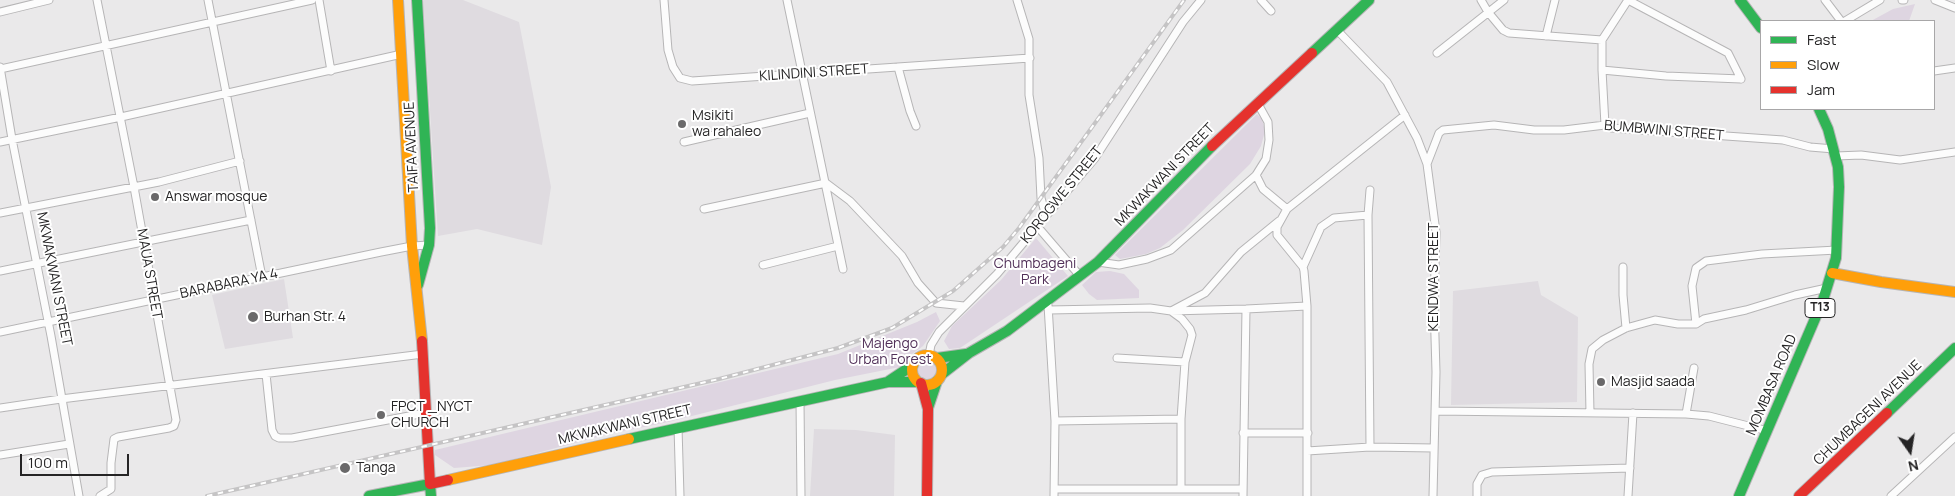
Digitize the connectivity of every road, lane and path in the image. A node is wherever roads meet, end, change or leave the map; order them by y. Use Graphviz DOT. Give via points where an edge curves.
graph roads {
  1 [pos="49,0"];
  2 [pos="97,0"];
  3 [pos="208,0"];
  4 [pos="312,0"];
  5 [pos="319,0"];
  6 [pos="398,0"];
  7 [pos="417,0"];
  8 [pos="664,0"];
  9 [pos="788,0"];
  10 [pos="1018,0"];
  11 [pos="1201,0"];
  12 [pos="1261,0"];
  13 [pos="1369,0"];
  14 [pos="1481,0"];
  15 [pos="1504,0"];
  16 [pos="1556,0"];
  17 [pos="1628,0"];
  18 [pos="1740,0"];
  19 [pos="1825,0"];
  20 [pos="1880,0"];
  21 [pos="1935,0"];
  22 [pos="1955,8"];
  23 [pos="1270,11"];
  24 [pos="0,12"];
  25 [pos="1488,12"];
  26 [pos="1840,20"];
  27 [pos="1847,20"];
  28 [pos="214,22"];
  29 [pos="1760,27"];
  30 [pos="1336,29"];
  31 [pos="1546,36"];
  32 [pos="1602,40"];
  33 [pos="107,46"];
  34 [pos="1437,53"];
  35 [pos="402,54"];
  36 [pos="1030,58"];
  37 [pos="898,67"];
  38 [pos="1955,68"];
  39 [pos="0,69"];
  40 [pos="1602,70"];
  41 [pos="331,71"];
  42 [pos="1935,71"];
  43 [pos="803,74"];
  44 [pos="227,94"];
  45 [pos="1258,104"];
  46 [pos="1819,110"];
  47 [pos="810,113"];
  48 [pos="1405,115"];
  49 [pos="121,117"];
  50 [pos="1605,124"];
  51 [pos="916,126"];
  52 [pos="12,140"];
  53 [pos="0,142"];
  54 [pos="684,142"];
  55 [pos="1955,152"];
  56 [pos="1835,153"];
  57 [pos="240,162"];
  58 [pos="1427,164"];
  59 [pos="427,172"];
  60 [pos="409,174"];
  61 [pos="1256,175"];
  62 [pos="826,183"];
  63 [pos="134,187"];
  64 [pos="1370,190"];
  65 [pos="26,207"];
  66 [pos="704,209"];
  67 [pos="1287,209"];
  68 [pos="0,213"];
  69 [pos="1368,215"];
  70 [pos="1046,216"];
  71 [pos="251,220"];
  72 [pos="1279,221"];
  73 [pos="1037,226"];
  74 [pos="144,242"];
  75 [pos="429,245"];
  76 [pos="412,246"];
  77 [pos="838,246"];
  78 [pos="1837,250"];
  79 [pos="1098,262"];
  80 [pos="37,264"];
  81 [pos="763,265"];
  82 [pos="1302,266"];
  83 [pos="1624,267"];
  84 [pos="843,269"];
  85 [pos="0,271"];
  86 [pos="1832,273"];
  87 [pos="1080,276"];
  88 [pos="262,277"];
  89 [pos="1828,288"];
  90 [pos="416,290"];
  91 [pos="1955,292"];
  92 [pos="154,301"];
  93 [pos="1048,305"];
  94 [pos="964,306"];
  95 [pos="1307,306"];
  96 [pos="1246,310"];
  97 [pos="1171,311"];
  98 [pos="48,322"];
  99 [pos="1696,324"];
  100 [pos="1626,328"];
  101 [pos="0,332"];
  102 [pos="1955,348"];
  103 [pos="969,353"];
  104 [pos="423,354"];
  105 [pos="933,356"];
  106 [pos="1117,358"];
  107 [pos="1185,362"];
  108 [pos="913,365"];
  109 [pos="1694,368"];
  110 [pos="266,374"];
  111 [pos="939,377"];
  112 [pos="888,382"];
  113 [pos="920,382"];
  114 [pos="170,386"];
  115 [pos="62,398"];
  116 [pos="800,400"];
  117 [pos="0,408"];
  118 [pos="928,409"];
  119 [pos="1434,411"];
  120 [pos="424,413"];
  121 [pos="1590,413"];
  122 [pos="1633,413"];
  123 [pos="1686,414"];
  124 [pos="1181,420"];
  125 [pos="1055,421"];
  126 [pos="678,427"];
  127 [pos="1768,430"];
  128 [pos="1243,433"];
  129 [pos="1308,433"];
  130 [pos="1955,437"];
  131 [pos="69,444"];
  132 [pos="1370,447"];
  133 [pos="1434,448"];
  134 [pos="1307,451"];
  135 [pos="0,455"];
  136 [pos="1630,468"];
  137 [pos="430,484"];
  138 [pos="1181,489"];
  139 [pos="1054,493"];
  140 [pos="1243,493"];
  141 [pos="76,496"];
  142 [pos="100,496"];
  143 [pos="369,496"];
  144 [pos="431,496"];
  145 [pos="680,496"];
  146 [pos="801,496"];
  147 [pos="927,496"];
  148 [pos="1307,496"];
  149 [pos="1433,496"];
  150 [pos="1477,496"];
  151 [pos="1628,496"];
  152 [pos="1738,496"];
  153 [pos="1799,496"];
  154 [pos="1891,496"];
  1 -- 24 [label="street"];
  2 -- 33 [label="street, MAUA STREET"];
  3 -- 28 [label="street"];
  4 -- 28 [label="street"];
  5 -- 41 [label="street"];
  6 -- 35 [label="main road, TAIFA AVENUE"];
  7 -- 59 [label="main road, TAIFA AVENUE"];
  8 -- 43 [label="street, KILINDINI STREET" via="668,50 680,78 692,81"];
  9 -- 43 [label="street"];
  10 -- 36 [label="street" via="1029,39"];
  11 -- 70 [label="street, KOROGWE STREET" via="1182,22 1095,158"];
  12 -- 23 [label="street"];
  13 -- 30 [label="main road, MKWAKWANI STREET"];
  14 -- 25 [label="street"];
  15 -- 25 [label="street"];
  16 -- 31 [label="street"];
  17 -- 32 [label="street"];
  17 -- 40 [label="street" via="1728,53 1741,79"];
  18 -- 29 [label="main road"];
  19 -- 26 [label="street"];
  20 -- 27 [label="street"];
  21 -- 22 [label="street"];
  25 -- 31 [label="street" via="1509,33"];
  25 -- 34 [label="street"];
  28 -- 33 [label="street"];
  28 -- 44 [label="street"];
  30 -- 45 [label="main road, MKWAKWANI STREET"];
  30 -- 48 [label="street, KENDWA STREET" via="1387,82"];
  31 -- 32 [label="street"];
  32 -- 40 [label="street"];
  33 -- 39 [label="street"];
  33 -- 49 [label="street, MAUA STREET"];
  35 -- 41 [label="street"];
  35 -- 60 [label="main road, TAIFA AVENUE"];
  36 -- 37 [label="street, KILINDINI STREET"];
  36 -- 70 [label="street" via="1028,95 1040,158 1041,198"];
  37 -- 43 [label="street, KILINDINI STREET"];
  37 -- 51 [label="street"];
  38 -- 42 [label="street"];
  39 -- 52 [label="street, MKWAKWANI STREET"];
  40 -- 50 [label="street"];
  41 -- 44 [label="street"];
  43 -- 47 [label="street"];
  44 -- 49 [label="street"];
  44 -- 57 [label="street"];
  45 -- 61 [label="street" via="1268,122 1269,140 1266,158"];
  45 -- 79 [label="main road, MKWAKWANI STREET" via="1227,130"];
  46 -- 56 [label="main road, MOMBASA ROAD / T13"];
  47 -- 54 [label="street"];
  47 -- 62 [label="street"];
  48 -- 58 [label="street, KENDWA STREET"];
  48 -- 67 [label="street"];
  49 -- 52 [label="street"];
  49 -- 63 [label="street, MAUA STREET"];
  50 -- 56 [label="street, BUMBWINI STREET" via="1612,128 1783,140"];
  50 -- 58 [label="street, BUMBWINI STREET" via="1564,130 1494,125 1448,129 1439,133"];
  52 -- 53 [label="street"];
  52 -- 65 [label="street, MKWAKWANI STREET"];
  55 -- 56 [label="street, BUMBWINI STREET" via="1900,160"];
  56 -- 78 [label="main road, MOMBASA ROAD / T13"];
  57 -- 63 [label="street"];
  57 -- 71 [label="street"];
  58 -- 119 [label="street, KENDWA STREET" via="1436,232"];
  59 -- 60 [label="main road"];
  59 -- 75 [label="main road, TAIFA AVENUE"];
  60 -- 76 [label="main road, TAIFA AVENUE"];
  61 -- 67 [label="street" via="1263,189"];
  61 -- 79 [label="street" via="1172,250 1119,265"];
  62 -- 66 [label="street"];
  62 -- 77 [label="street"];
  62 -- 94 [label="street" via="850,201 902,256 918,283 936,303"];
  63 -- 65 [label="street"];
  63 -- 74 [label="street, MAUA STREET"];
  64 -- 69 [label="street"];
  65 -- 68 [label="street"];
  65 -- 80 [label="street, MKWAKWANI STREET"];
  67 -- 72 [label="street"];
  69 -- 82 [label="street" via="1334,218 1320,227"];
  69 -- 132 [label="street"];
  70 -- 73 [label="street, KOROGWE STREET"];
  71 -- 74 [label="street"];
  71 -- 88 [label="street"];
  72 -- 82 [label="street" via="1277,235"];
  72 -- 97 [label="street" via="1241,252 1205,293"];
  73 -- 87 [label="street"];
  73 -- 94 [label="street, KOROGWE STREET" via="997,274"];
  74 -- 80 [label="street"];
  74 -- 92 [label="street, MAUA STREET"];
  75 -- 76 [label="street, BARABARA YA 4"];
  75 -- 90 [label="main road, TAIFA AVENUE"];
  76 -- 88 [label="street, BARABARA YA 4"];
  76 -- 90 [label="main road, TAIFA AVENUE"];
  77 -- 81 [label="street"];
  77 -- 84 [label="street"];
  78 -- 86 [label="main road, MOMBASA ROAD / T13"];
  78 -- 99 [label="street" via="1706,261 1696,268 1692,286"];
  79 -- 87 [label="main road, MKWAKWANI STREET"];
  80 -- 85 [label="street"];
  80 -- 98 [label="street, MKWAKWANI STREET"];
  82 -- 95 [label="street"];
  83 -- 100 [label="street"];
  86 -- 89 [label="main road, MOMBASA ROAD / T13"];
  86 -- 91 [label="main road"];
  87 -- 93 [label="main road, MKWAKWANI STREET"];
  88 -- 92 [label="street, BARABARA YA 4"];
  89 -- 99 [label="street" via="1704,319"];
  89 -- 127 [label="main road, MOMBASA ROAD / T13"];
  90 -- 104 [label="main road, TAIFA AVENUE"];
  92 -- 98 [label="street, BARABARA YA 4"];
  92 -- 114 [label="street, MAUA STREET"];
  93 -- 97 [label="street"];
  93 -- 103 [label="main road, MKWAKWANI STREET"];
  93 -- 125 [label="street"];
  94 -- 105 [label="street, KOROGWE STREET" via="939,332 931,345"];
  95 -- 96 [label="street"];
  95 -- 129 [label="street"];
  96 -- 97 [label="street"];
  96 -- 128 [label="street"];
  97 -- 107 [label="street" via="1182,319 1192,335"];
  98 -- 101 [label="street, BARABARA YA 4"];
  98 -- 115 [label="street, MKWAKWANI STREET"];
  99 -- 100 [label="street" via="1655,320"];
  100 -- 121 [label="street" via="1602,340 1592,350 1589,364"];
  102 -- 153 [label="main road, CHUMBAGENI AVENUE"];
  103 -- 105 [label="main road"];
  103 -- 111 [label="main road"];
  104 -- 110 [label="street"];
  104 -- 120 [label="main road, TAIFA AVENUE"];
  105 -- 108 [label="main road" via="922,355"];
  105 -- 111 [label="main road" via="942,368"];
  106 -- 107 [label="street"];
  107 -- 124 [label="street"];
  108 -- 112 [label="main road"];
  108 -- 113 [label="main road" via="914,377"];
  109 -- 123 [label="street"];
  110 -- 114 [label="street"];
  110 -- 120 [label="street" via="272,430 279,438"];
  111 -- 113 [label="main road" via="932,384"];
  111 -- 118 [label="main road"];
  112 -- 113 [label="main road"];
  112 -- 116 [label="main road, MKWAKWANI STREET"];
  113 -- 118 [label="main road"];
  114 -- 115 [label="street"];
  114 -- 142 [label="street, MAUA STREET" via="176,420 174,426 114,439 110,463 111,490"];
  115 -- 117 [label="street"];
  115 -- 131 [label="street, MKWAKWANI STREET"];
  116 -- 126 [label="main road, MKWAKWANI STREET"];
  116 -- 146 [label="street"];
  118 -- 147 [label="main road"];
  119 -- 121 [label="street"];
  119 -- 133 [label="street, KENDWA STREET"];
  120 -- 137 [label="main road, TAIFA AVENUE"];
  121 -- 122 [label="street"];
  122 -- 123 [label="street"];
  122 -- 136 [label="street"];
  123 -- 127 [label="street"];
  124 -- 125 [label="street"];
  124 -- 138 [label="street"];
  125 -- 139 [label="street"];
  126 -- 137 [label="main road, MKWAKWANI STREET"];
  126 -- 145 [label="street"];
  127 -- 152 [label="main road, MOMBASA ROAD / T13"];
  128 -- 129 [label="street"];
  128 -- 140 [label="street"];
  129 -- 134 [label="street"];
  130 -- 154 [label="street"];
  131 -- 135 [label="street"];
  131 -- 141 [label="street, MKWAKWANI STREET"];
  132 -- 133 [label="street"];
  132 -- 134 [label="street"];
  133 -- 149 [label="street, KENDWA STREET"];
  134 -- 148 [label="street"];
  136 -- 150 [label="street" via="1492,472 1482,475 1477,484"];
  136 -- 151 [label="street"];
  137 -- 143 [label="main road, MKWAKWANI STREET"];
  137 -- 144 [label="main road, TAIFA AVENUE"];
  138 -- 139 [label="street"];
  138 -- 140 [label="street"];
}
